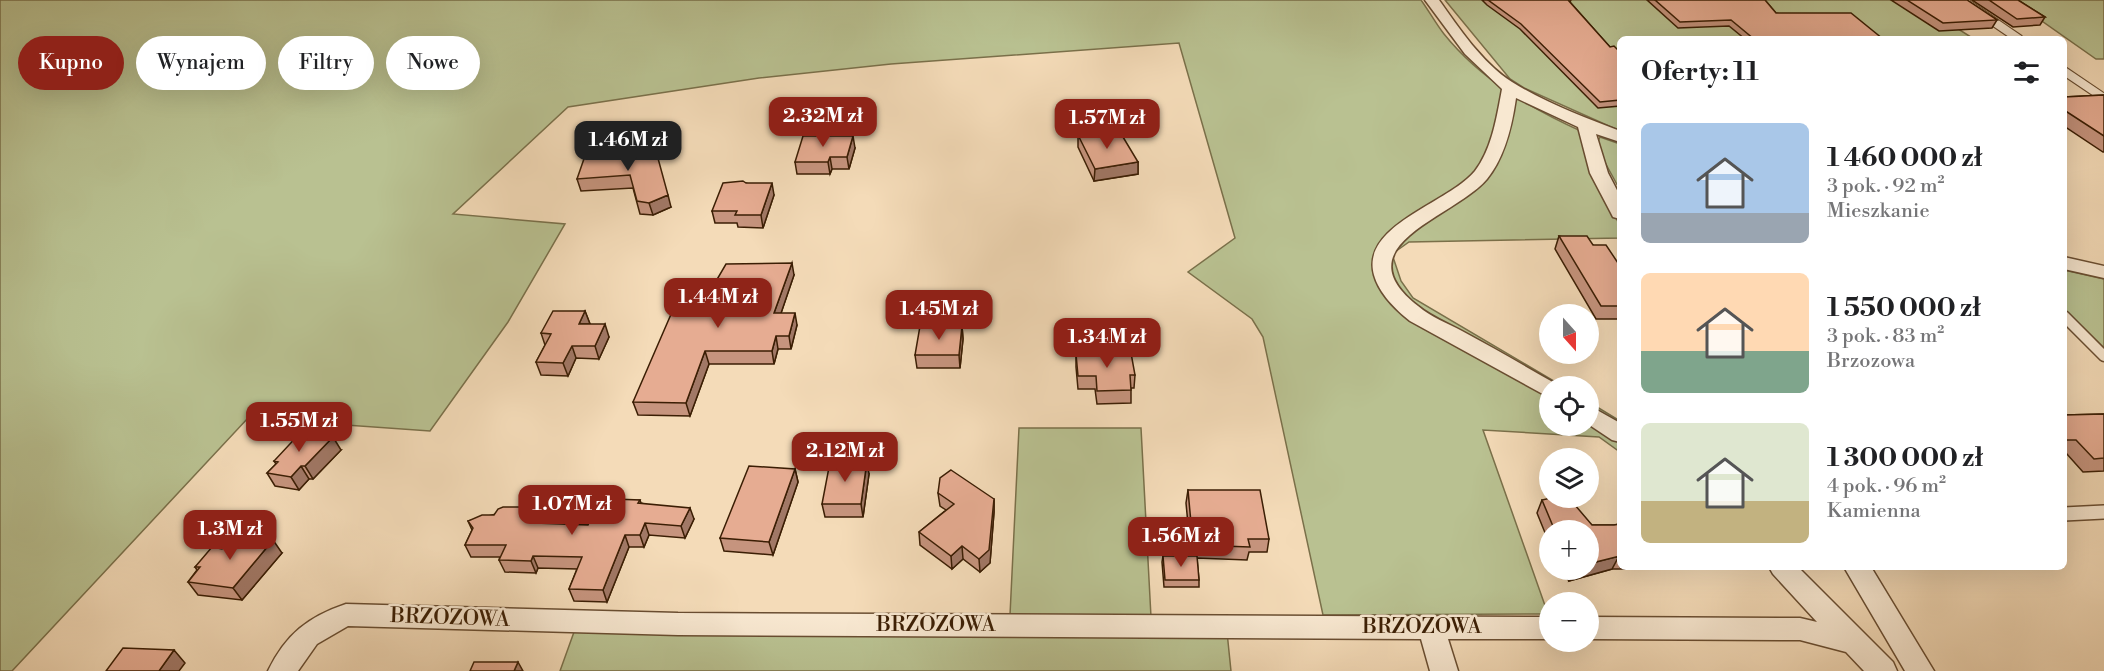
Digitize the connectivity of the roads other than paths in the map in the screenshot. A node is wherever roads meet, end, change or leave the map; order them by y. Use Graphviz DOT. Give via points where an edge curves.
graph roads {
  1 [pos="1432,0"];
  2 [pos="1962,0"];
  3 [pos="2015,36"];
  4 [pos="2067,73"];
  5 [pos="1510,87"];
  6 [pos="2104,98"];
  7 [pos="1584,123"];
  8 [pos="1617,136"];
  9 [pos="1617,207"];
  10 [pos="2067,264"];
  11 [pos="2104,272"];
  12 [pos="2067,319"];
  13 [pos="2104,356"];
  14 [pos="1539,384"];
  15 [pos="1599,420"];
  16 [pos="1617,432"];
  17 [pos="2104,512"];
  18 [pos="2067,514"];
  19 [pos="1785,570"];
  20 [pos="1859,570"];
  21 [pos="1431,627"];
  22 [pos="1539,628"];
  23 [pos="1599,628"];
  24 [pos="1854,644"];
  25 [pos="282,671"];
  26 [pos="1444,671"];
  27 [pos="1883,671"];
  28 [pos="1920,671"];
  1 -- 5 [label="street" via="1449,25"];
  2 -- 3 [label="lane"];
  4 -- 6 [label="lane"];
  5 -- 7 [label="street"];
  5 -- 14 [label="street" via="1507,115 1487,166 1471,185 1394,235 1382,250 1380,266 1388,286 1408,309"];
  7 -- 8 [label="street"];
  7 -- 9 [label="street" via="1599,173"];
  10 -- 11 [label="street"];
  12 -- 13 [label="lane"];
  15 -- 16 [label="street"];
  17 -- 18 [label="lane"];
  19 -- 24 [label="street"];
  20 -- 28 [label="street"];
  21 -- 22 [label="street, BRZOZOWA"];
  21 -- 25 [label="street, BRZOZOWA" via="678,624 346,615 306,636"];
  21 -- 26 [label="street"];
  23 -- 24 [label="street" via="1800,629"];
  24 -- 27 [label="street"];
}
